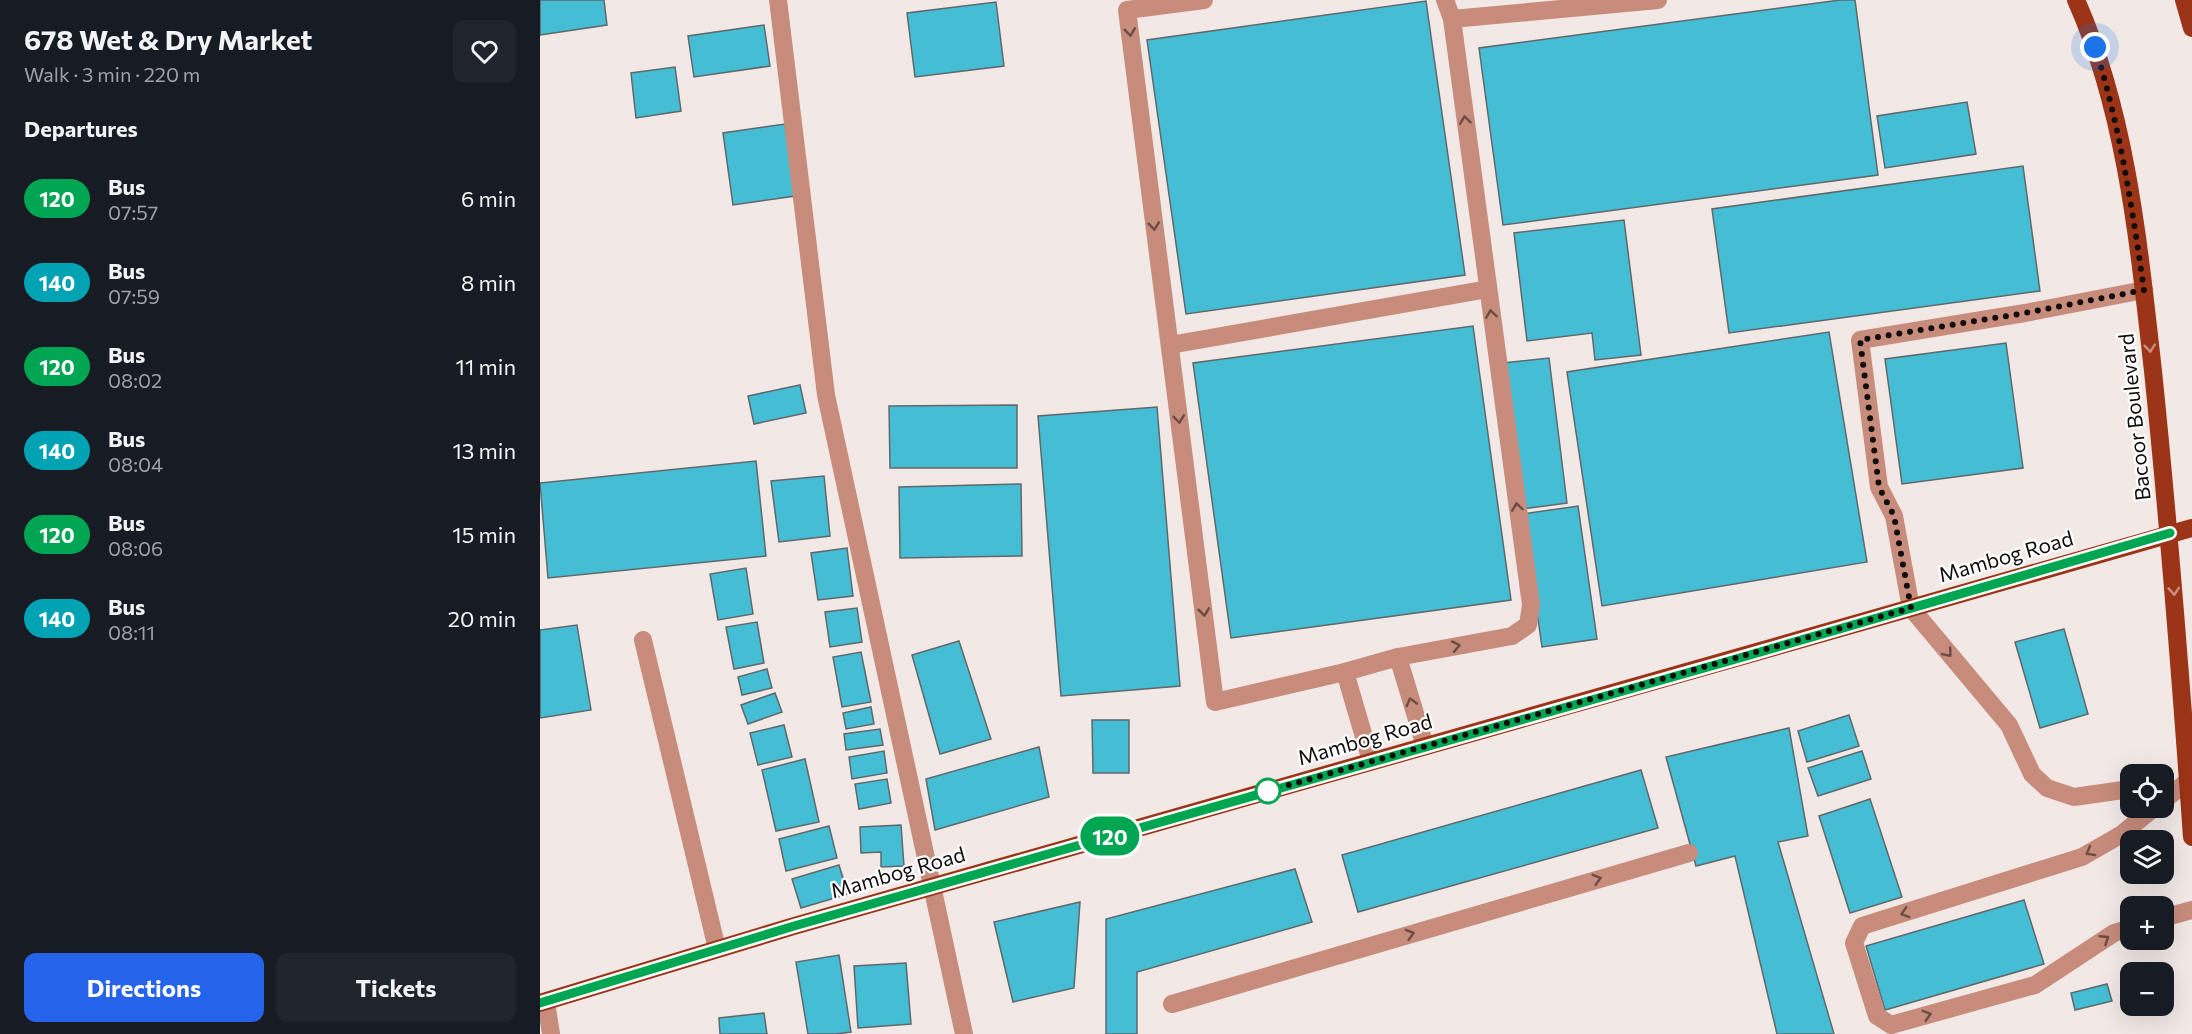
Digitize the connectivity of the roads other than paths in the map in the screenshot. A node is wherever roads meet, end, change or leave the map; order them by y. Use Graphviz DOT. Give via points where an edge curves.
graph roads {
  1 [pos="778,0"];
  2 [pos="1199,0"];
  3 [pos="1445,0"];
  4 [pos="1658,0"];
  5 [pos="2076,0"];
  6 [pos="2184,0"];
  7 [pos="1452,19"];
  8 [pos="2192,28"];
  9 [pos="1488,289"];
  10 [pos="2144,290"];
  11 [pos="1170,345"];
  12 [pos="2192,528"];
  13 [pos="2170,533"];
  14 [pos="1911,608"];
  15 [pos="643,640"];
  16 [pos="1398,657"];
  17 [pos="1345,672"];
  18 [pos="1425,746"];
  19 [pos="1371,761"];
  20 [pos="2188,781"];
  21 [pos="2174,783"];
  22 [pos="2120,790"];
  23 [pos="2174,792"];
  24 [pos="2142,818"];
  25 [pos="2192,837"];
  26 [pos="1689,853"];
  27 [pos="934,886"];
  28 [pos="2192,910"];
  29 [pos="2174,915"];
  30 [pos="2120,931"];
  31 [pos="717,949"];
  32 [pos="543,1002"];
  33 [pos="1172,1004"];
  34 [pos="550,1034"];
  35 [pos="964,1034"];
  1 -- 27 [label="street" via="826,395"];
  2 -- 11 [label="street, one-way" via="1127,10"];
  3 -- 7 [label="street"];
  4 -- 7 [label="street"];
  5 -- 10 [label="main road, Bacoor Boulevard" via="2107,88 2127,178"];
  6 -- 8 [label="main road"];
  9 -- 7 [label="street, one-way"];
  9 -- 11 [label="street"];
  16 -- 9 [label="street, one-way" via="1512,636 1528,624 1531,605"];
  10 -- 13 [label="main road, Bacoor Boulevard, one-way"];
  10 -- 14 [label="street" via="1860,340 1879,487 1894,516"];
  11 -- 17 [label="street, one-way" via="1215,702"];
  12 -- 13 [label="main road, Mambog Road"];
  13 -- 14 [label="main road, Mambog Road"];
  13 -- 20 [label="main road, Bacoor Boulevard, one-way"];
  14 -- 18 [label="main road, Mambog Road"];
  14 -- 22 [label="street, one-way" via="2009,725 2032,774 2047,788 2074,797"];
  15 -- 31 [label="street"];
  16 -- 17 [label="street"];
  18 -- 16 [label="street, one-way"];
  17 -- 19 [label="street"];
  18 -- 19 [label="main road, Mambog Road"];
  19 -- 27 [label="main road, Mambog Road"];
  20 -- 21 [label="street"];
  20 -- 23 [label="street"];
  20 -- 25 [label="main road, Bacoor Boulevard"];
  24 -- 30 [label="street, one-way" via="2082,857 1862,926 1854,943 1876,1016 1891,1025 2034,985"];
  33 -- 26 [label="street, one-way"];
  27 -- 31 [label="main road, Mambog Road"];
  27 -- 35 [label="street"];
  28 -- 29 [label="street"];
  31 -- 32 [label="main road, Mambog Road"];
  32 -- 34 [label="street"];
}
